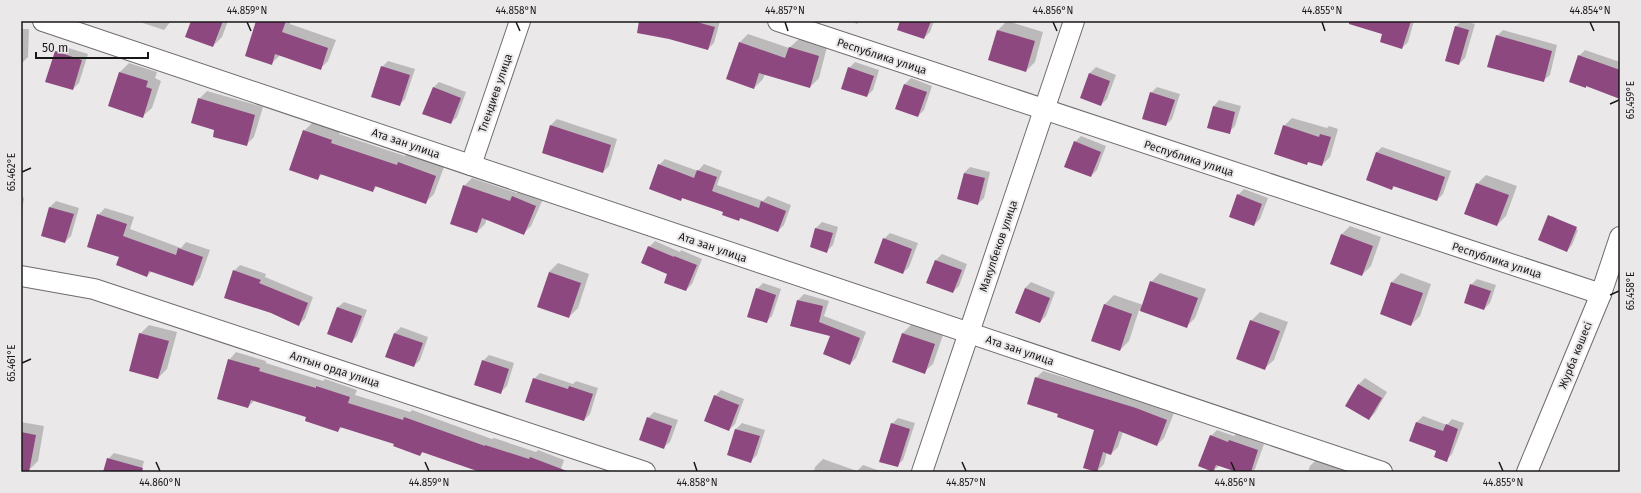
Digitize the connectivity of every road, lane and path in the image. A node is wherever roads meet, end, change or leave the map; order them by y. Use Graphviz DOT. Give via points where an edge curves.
graph roads {
  1 [pos="43,21"];
  2 [pos="520,21"];
  3 [pos="778,21"];
  4 [pos="1074,21"];
  5 [pos="1044,110"];
  6 [pos="471,165"];
  7 [pos="1620,237"];
  8 [pos="21,276"];
  9 [pos="1601,294"];
  10 [pos="969,333"];
  11 [pos="646,472"];
  12 [pos="922,472"];
  13 [pos="1382,472"];
  14 [pos="1527,472"];
  1 -- 6 [label="street, Ата зан улица"];
  2 -- 6 [label="street, Тлендиев улица"];
  3 -- 5 [label="street, Республика улица"];
  4 -- 5 [label="street, Макулбеков улица"];
  5 -- 9 [label="street, Республика улица"];
  5 -- 10 [label="street, Макулбеков улица"];
  6 -- 10 [label="street, Ата зан улица"];
  7 -- 9 [label="street, Журба көшесі"];
  8 -- 11 [label="street, Алтын орда улица" via="94,289"];
  9 -- 14 [label="street, Журба көшесі"];
  10 -- 12 [label="street, Макулбеков улица"];
  10 -- 13 [label="street, Ата зан улица"];
}
